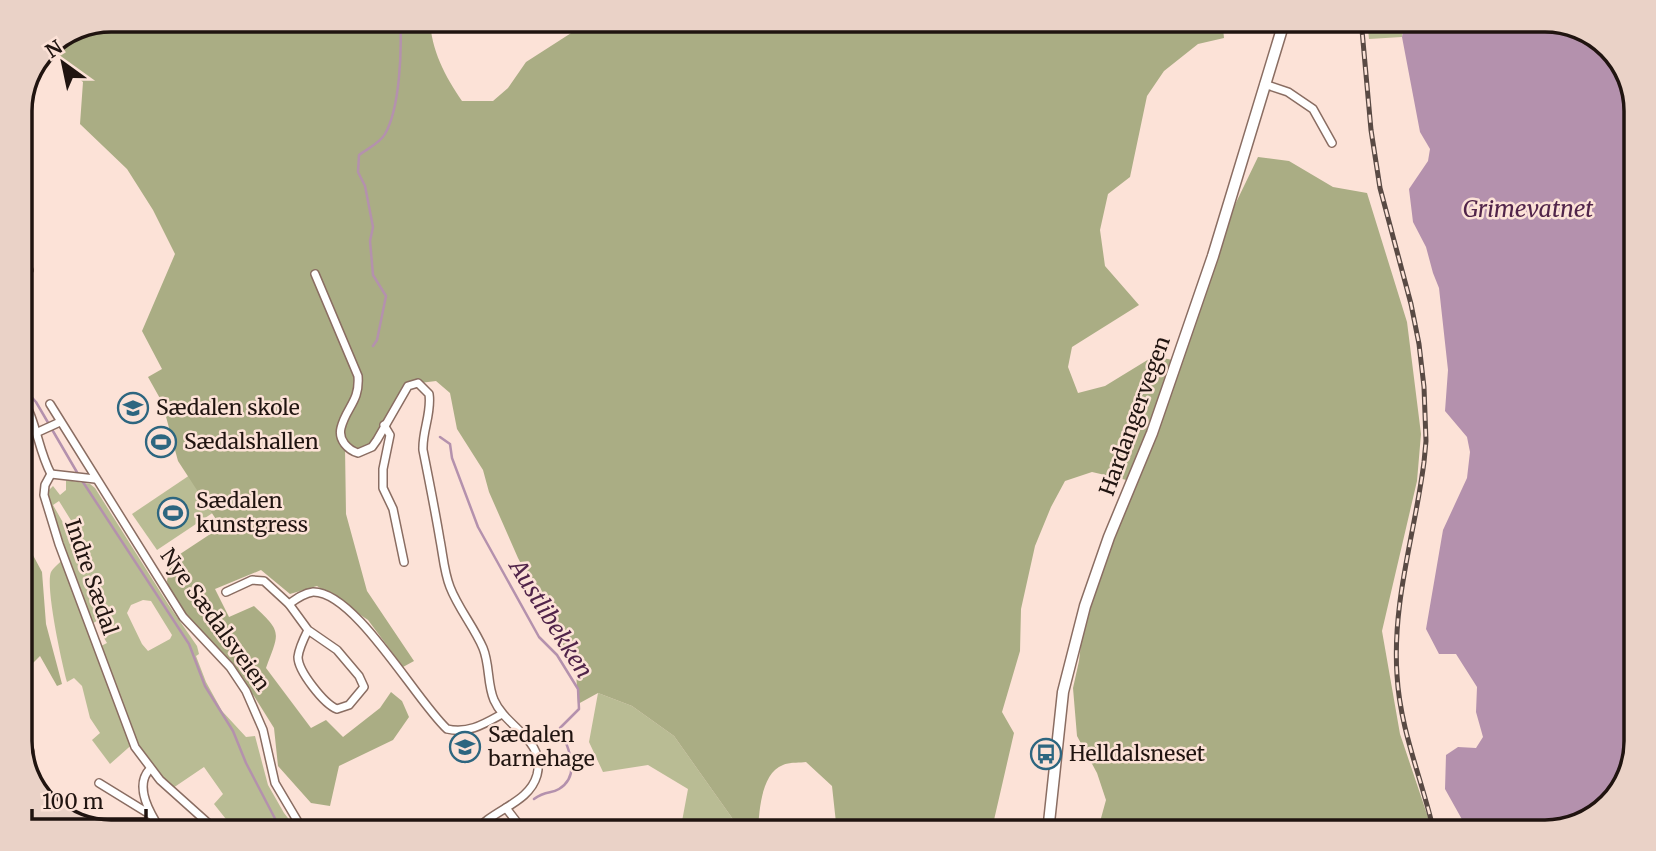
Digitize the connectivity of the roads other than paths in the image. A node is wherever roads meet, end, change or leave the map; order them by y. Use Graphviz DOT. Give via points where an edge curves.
graph roads {
  1 [pos="1280,32"];
  2 [pos="1264,84"];
  3 [pos="1332,143"];
  4 [pos="315,274"];
  5 [pos="50,404"];
  6 [pos="32,415"];
  7 [pos="57,423"];
  8 [pos="384,425"];
  9 [pos="41,430"];
  10 [pos="51,474"];
  11 [pos="95,478"];
  12 [pos="404,562"];
  13 [pos="226,592"];
  14 [pos="289,604"];
  15 [pos="308,630"];
  16 [pos="502,714"];
  17 [pos="150,769"];
  18 [pos="99,783"];
  19 [pos="506,808"];
  20 [pos="152,815"];
  21 [pos="155,820"];
  22 [pos="205,820"];
  23 [pos="297,820"];
  24 [pos="485,820"];
  25 [pos="515,820"];
  26 [pos="1049,820"];
  1 -- 2 [label="main road, Hardangervegen"];
  2 -- 3 [label="street" via="1288,92 1313,109"];
  2 -- 26 [label="main road, Hardangervegen" via="1213,256 1085,606 1063,692"];
  4 -- 8 [label="street" via="358,376 357,394 341,428 343,442 352,451 364,452"];
  5 -- 7 [label="street, Nye Sædalsveien"];
  6 -- 9 [label="street, Indre Sædal"];
  7 -- 9 [label="street"];
  7 -- 11 [label="street, Nye Sædalsveien"];
  8 -- 12 [label="street" via="390,435 383,488 393,509"];
  8 -- 16 [label="street" via="408,386 424,386 430,400 424,450 448,580 484,650 492,696"];
  9 -- 10 [label="street, Indre Sædal" via="43,458"];
  10 -- 11 [label="street"];
  10 -- 17 [label="street, Indre Sædal" via="44,495 59,544 127,729"];
  11 -- 23 [label="street, Nye Sædalsveien" via="183,617 246,691 260,722 275,783"];
  13 -- 14 [label="street" via="259,579"];
  14 -- 15 [label="street"];
  14 -- 16 [label="street" via="309,593 321,593 360,621 447,729 463,732"];
  15 -- 15 [label="street" via="299,664 327,702 343,708 361,692 363,683 337,650"];
  16 -- 19 [label="street" via="526,735 538,764 532,786"];
  17 -- 20 [label="street" via="143,787"];
  17 -- 22 [label="street, Indre Sædal"];
  18 -- 20 [label="street"];
  19 -- 24 [label="street"];
  19 -- 25 [label="street"];
  20 -- 21 [label="street"];
}
